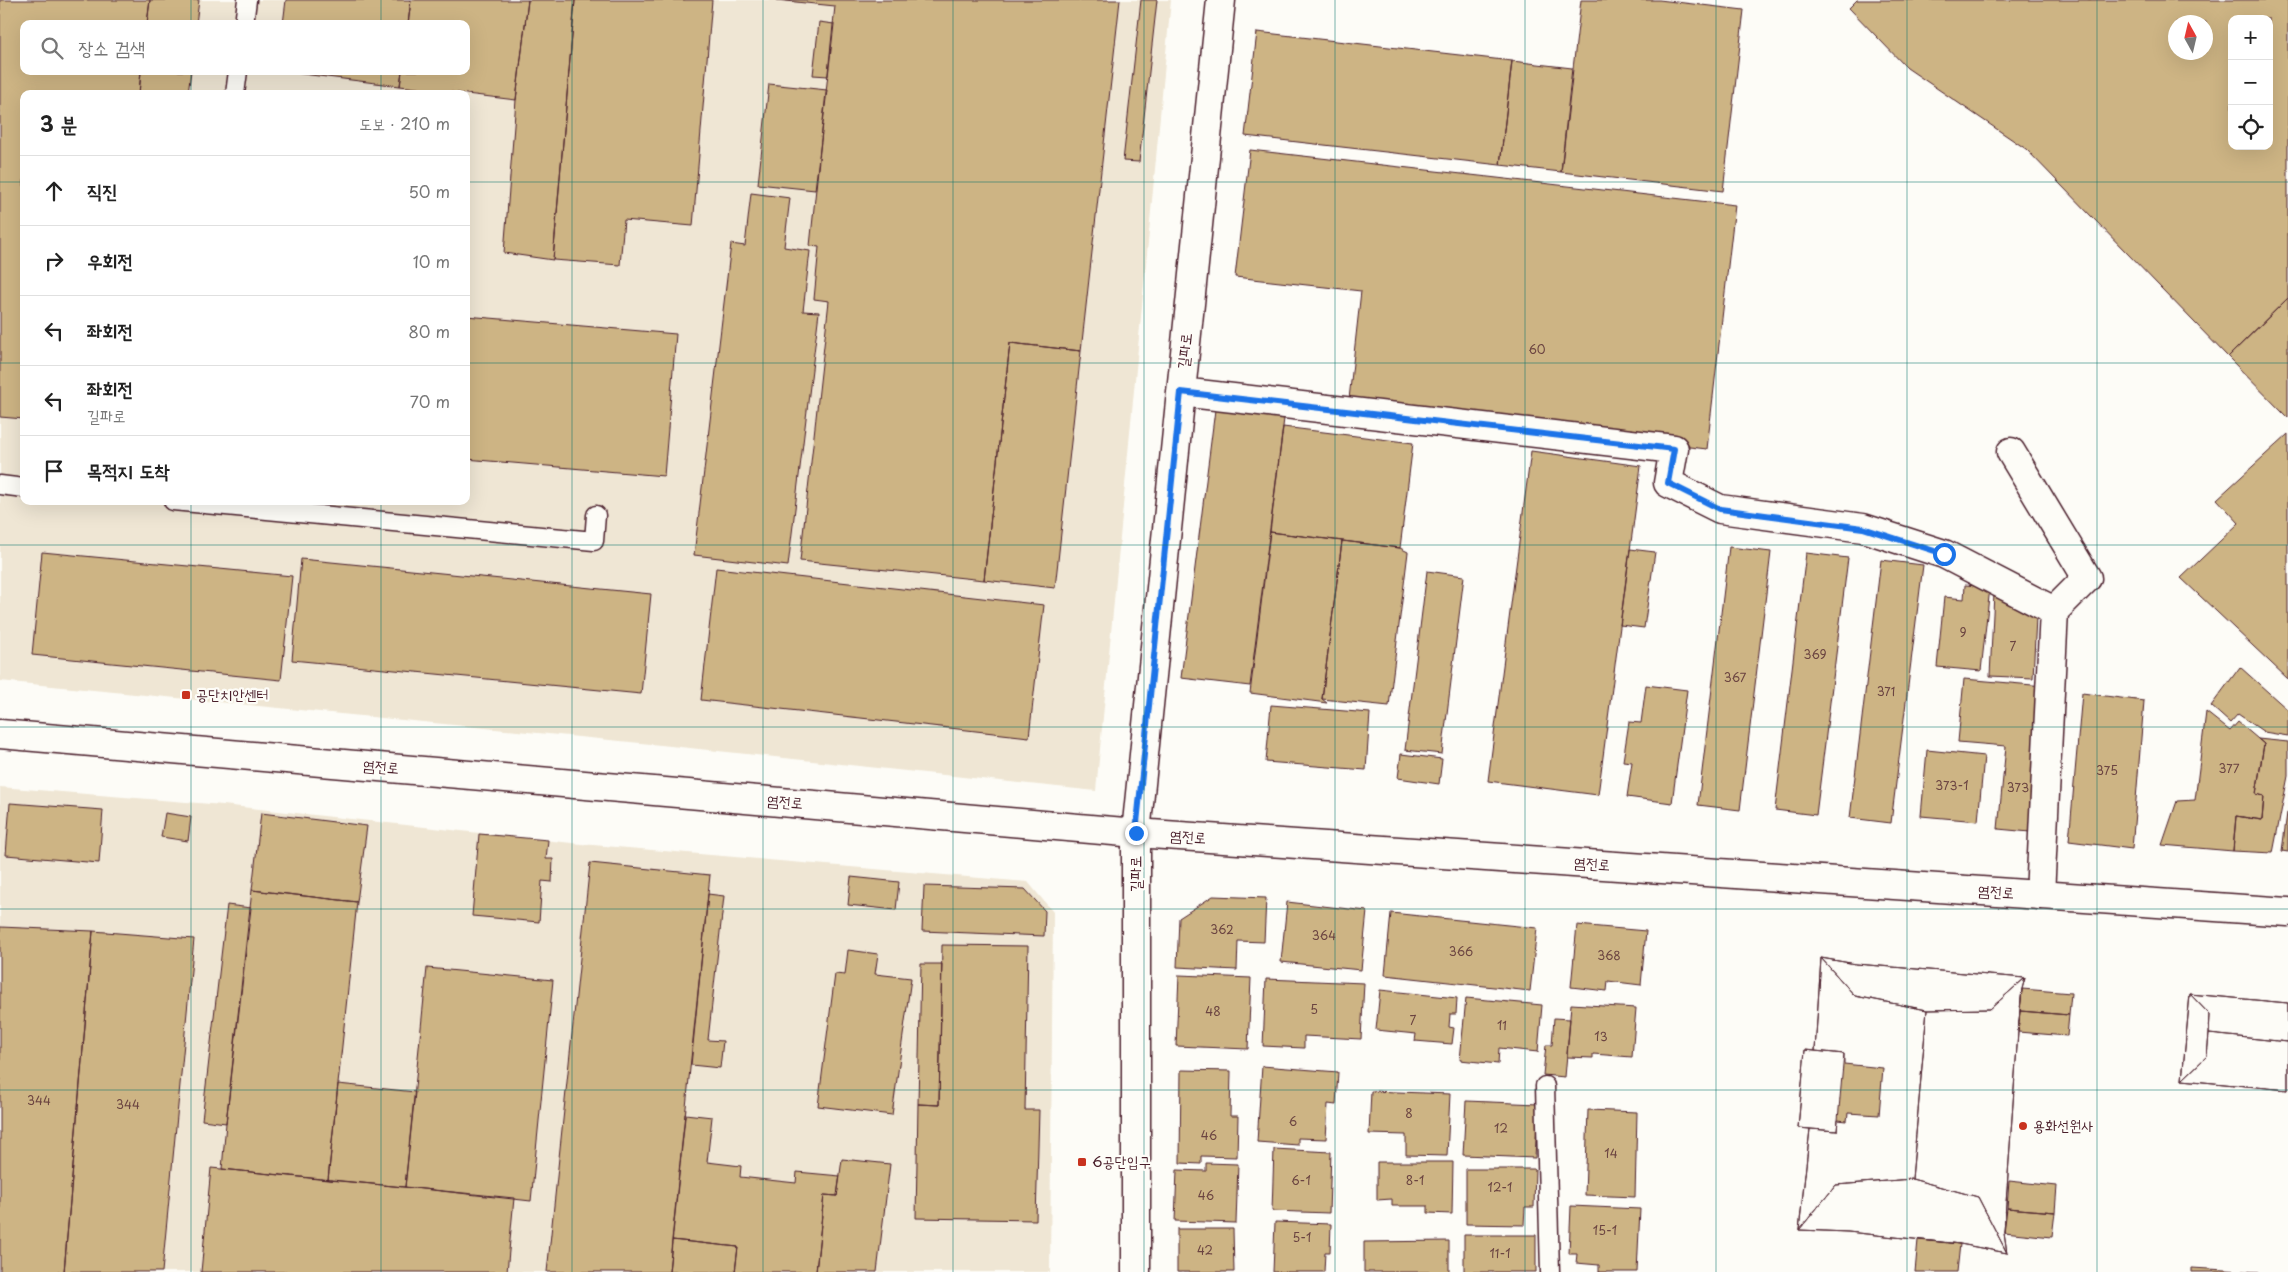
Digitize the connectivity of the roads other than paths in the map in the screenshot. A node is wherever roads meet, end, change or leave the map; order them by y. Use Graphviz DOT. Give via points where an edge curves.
graph roads {
  1 [pos="247,0"];
  2 [pos="1221,0"];
  3 [pos="244,20"];
  4 [pos="237,75"];
  5 [pos="236,90"];
  6 [pos="1181,392"];
  7 [pos="2011,452"];
  8 [pos="0,485"];
  9 [pos="20,488"];
  10 [pos="213,505"];
  11 [pos="596,515"];
  12 [pos="2054,612"];
  13 [pos="0,734"];
  14 [pos="1136,833"];
  15 [pos="2040,895"];
  16 [pos="2288,912"];
  17 [pos="1545,1086"];
  18 [pos="1136,1272"];
  19 [pos="1550,1272"];
  1 -- 3 [label="lane"];
  2 -- 6 [label="street, 길파로"];
  4 -- 5 [label="lane"];
  6 -- 12 [label="street" via="1674,449 1668,483 1720,509 1863,528 1944,554"];
  6 -- 14 [label="street, 길파로"];
  7 -- 12 [label="street" via="2087,578"];
  8 -- 9 [label="lane"];
  10 -- 11 [label="lane" via="594,541"];
  12 -- 15 [label="street"];
  13 -- 14 [label="street, 염전로"];
  14 -- 15 [label="street, 염전로"];
  14 -- 18 [label="street, 길파로"];
  15 -- 16 [label="street, 염전로"];
  17 -- 19 [label="lane"];
}
